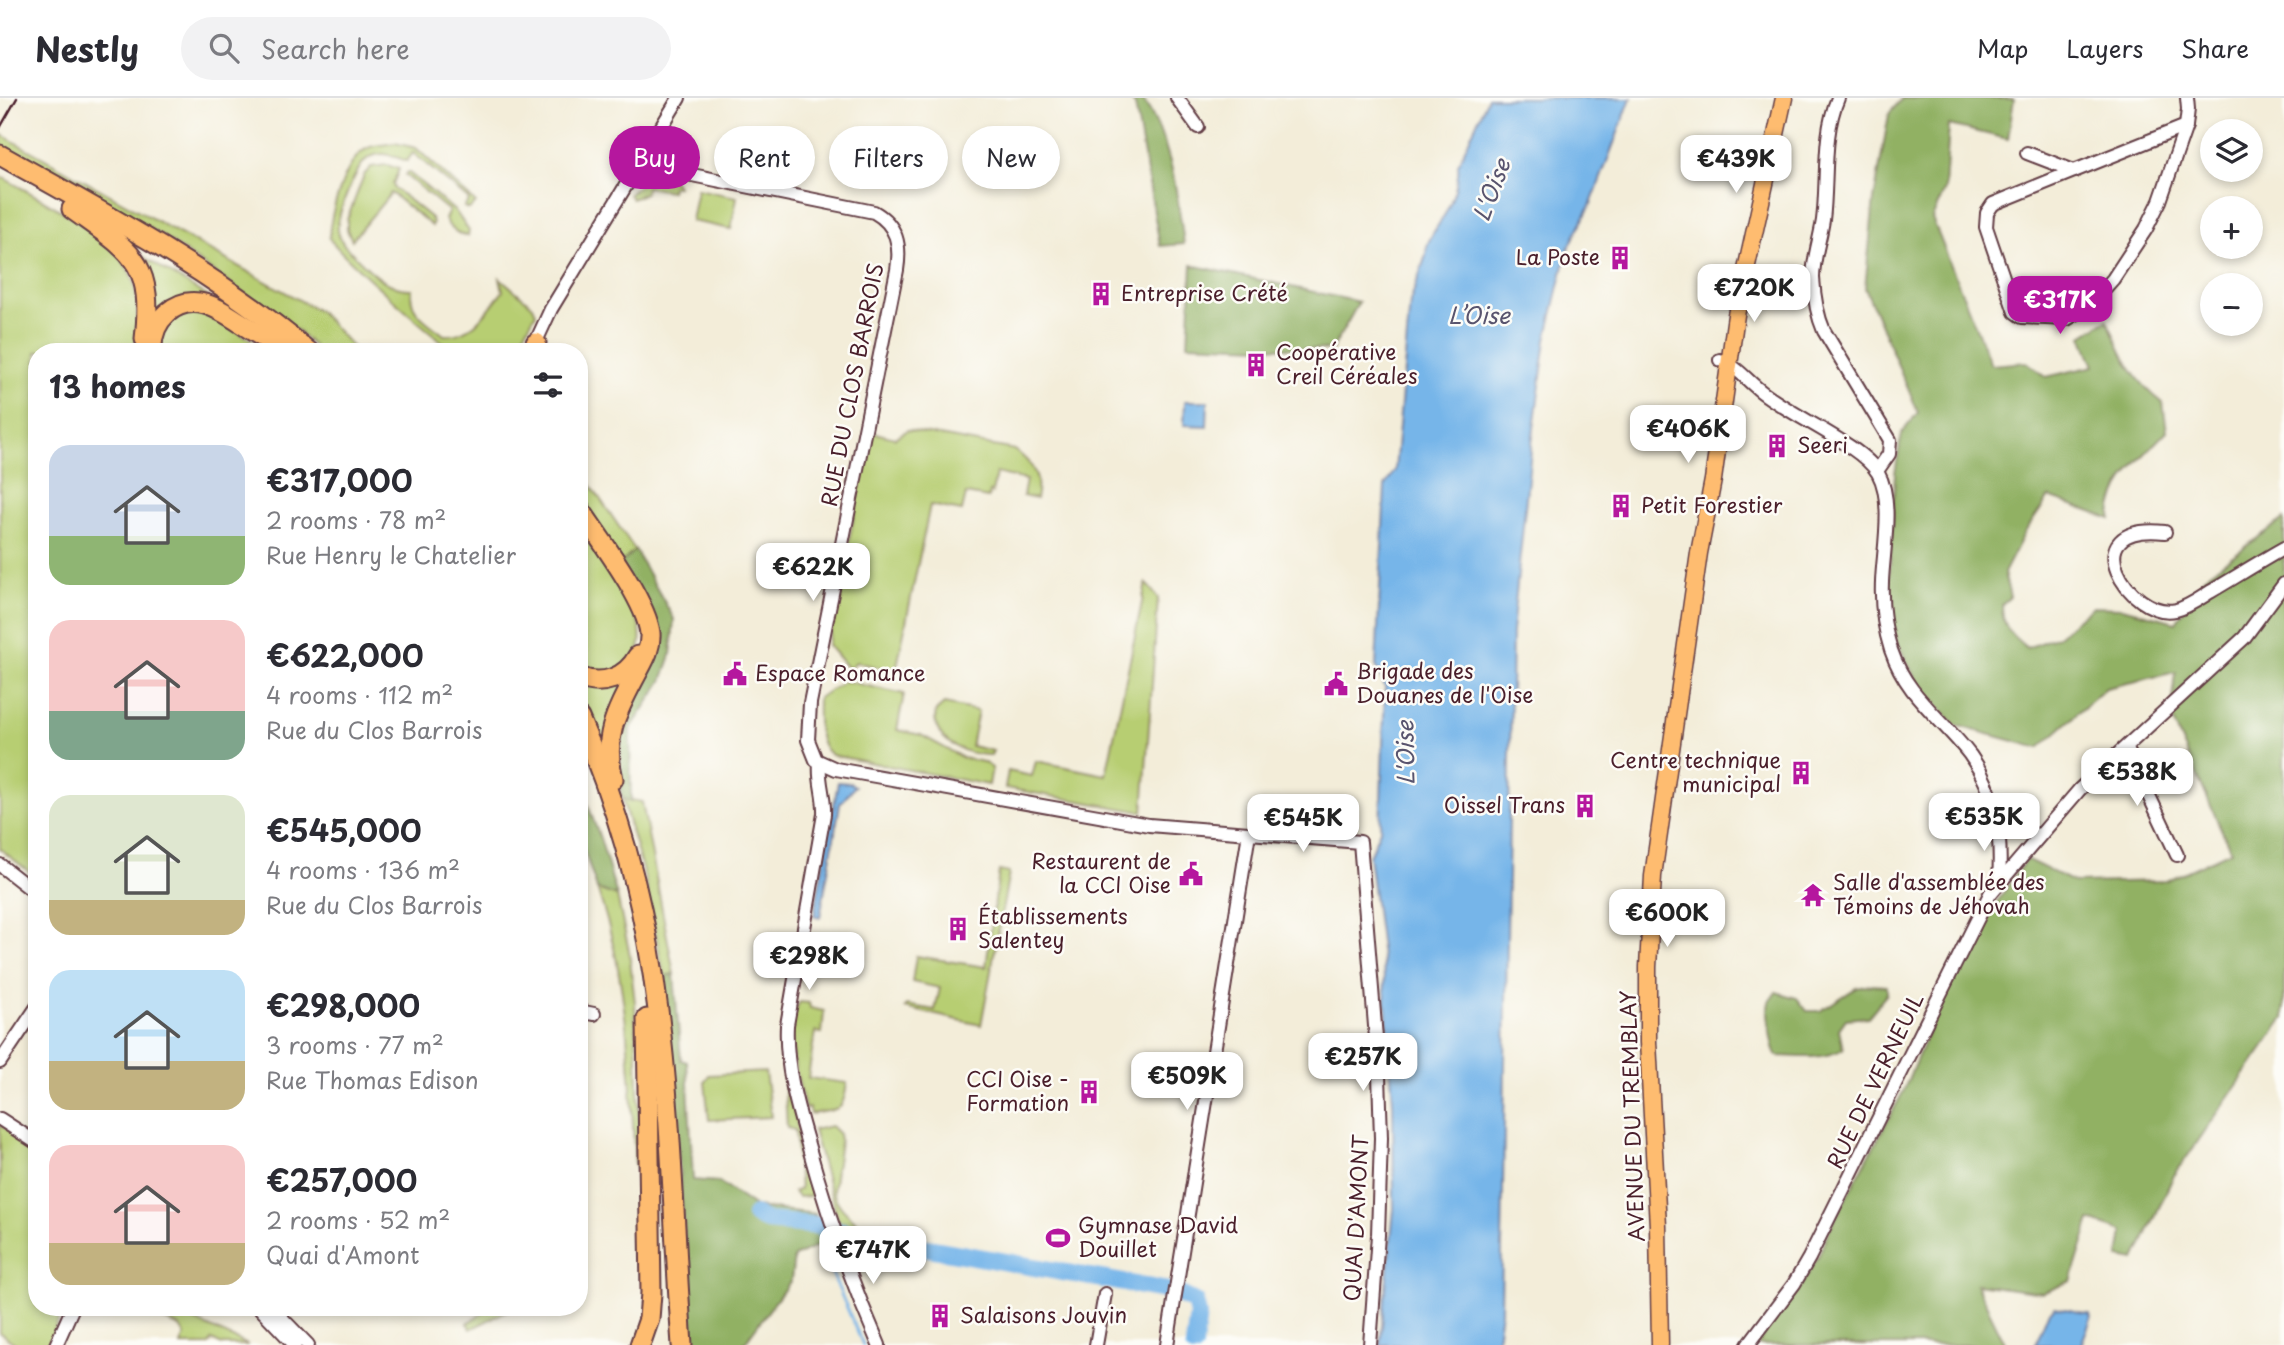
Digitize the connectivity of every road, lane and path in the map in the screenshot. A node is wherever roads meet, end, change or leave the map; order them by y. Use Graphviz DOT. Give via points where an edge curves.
graph roads {
  1 [pos="679,98"];
  2 [pos="1177,98"];
  3 [pos="1784,98"];
  4 [pos="1838,98"];
  5 [pos="2187,98"];
  6 [pos="2186,125"];
  7 [pos="662,126"];
  8 [pos="1198,127"];
  9 [pos="2027,153"];
  10 [pos="0,155"];
  11 [pos="0,169"];
  12 [pos="2074,171"];
  13 [pos="700,177"];
  14 [pos="623,189"];
  15 [pos="72,209"];
  16 [pos="146,343"];
  17 [pos="153,343"];
  18 [pos="274,343"];
  19 [pos="277,343"];
  20 [pos="299,343"];
  21 [pos="533,343"];
  22 [pos="1728,363"];
  23 [pos="1726,382"];
  24 [pos="1757,388"];
  25 [pos="1877,471"];
  26 [pos="588,522"];
  27 [pos="2165,532"];
  28 [pos="588,534"];
  29 [pos="2284,548"];
  30 [pos="2284,584"];
  31 [pos="588,679"];
  32 [pos="588,741"];
  33 [pos="2126,747"];
  34 [pos="820,764"];
  35 [pos="588,775"];
  36 [pos="1999,824"];
  37 [pos="1249,833"];
  38 [pos="2038,835"];
  39 [pos="2177,855"];
  40 [pos="2,871"];
  41 [pos="633,873"];
  42 [pos="1999,881"];
  43 [pos="28,888"];
  44 [pos="588,1013"];
  45 [pos="594,1014"];
  46 [pos="647,1019"];
  47 [pos="28,1022"];
  48 [pos="0,1062"];
  49 [pos="0,1118"];
  50 [pos="28,1137"];
  51 [pos="1105,1294"];
  52 [pos="69,1316"];
  53 [pos="268,1316"];
  54 [pos="280,1316"];
  55 [pos="56,1345"];
  56 [pos="295,1345"];
  57 [pos="308,1345"];
  58 [pos="640,1345"];
  59 [pos="669,1345"];
  60 [pos="682,1345"];
  61 [pos="878,1345"];
  62 [pos="1096,1345"];
  63 [pos="1167,1345"];
  64 [pos="1370,1345"];
  65 [pos="1660,1345"];
  66 [pos="1748,1345"];
  1 -- 7 [label="street"];
  2 -- 8 [label="street"];
  3 -- 22 [label="main road, AVENUE DU TREMBLAY"];
  4 -- 25 [label="street" via="1830,125 1814,287 1825,331 1890,440 1889,454"];
  5 -- 6 [label="street"];
  6 -- 12 [label="street"];
  6 -- 12 [label="street" via="2156,210 2107,286 2073,317 2022,317 2010,304 1987,232 1987,213 1997,201"];
  9 -- 12 [label="street"];
  10 -- 20 [label="highway" via="172,252"];
  11 -- 15 [label="highway"];
  13 -- 34 [label="street, RUE DU CLOS BARROIS" via="874,212 888,222 897,237 897,270 808,711 808,740"];
  14 -- 21 [label="street"];
  15 -- 16 [label="highway" via="125,250 141,270 148,298"];
  15 -- 19 [label="highway" via="203,286"];
  17 -- 18 [label="highway" via="163,317 192,302 218,309"];
  22 -- 23 [label="main road, AVENUE DU TREMBLAY"];
  22 -- 24 [label="street"];
  23 -- 24 [label="street"];
  23 -- 65 [label="main road, AVENUE DU TREMBLAY" via="1651,911 1648,1055"];
  24 -- 25 [label="street" via="1862,455"];
  25 -- 36 [label="street" via="1885,496 1882,596 1891,649 1911,690 1965,749 1988,788"];
  26 -- 41 [label="highway" via="637,597 649,628 648,650 616,713 608,745"];
  27 -- 29 [label="street" via="2125,536 2114,553 2134,595 2166,611 2186,606"];
  28 -- 31 [label="highway" via="633,601 644,635 637,658 622,674 598,681"];
  30 -- 33 [label="street, RUE DE VERNEUIL" via="2244,638"];
  32 -- 41 [label="highway"];
  33 -- 38 [label="street, RUE DE VERNEUIL"];
  33 -- 39 [label="street"];
  34 -- 37 [label="street" via="1149,825"];
  34 -- 61 [label="street, RUE DU CLOS BARROIS" via="824,814 786,1043 798,1108 831,1220"];
  35 -- 46 [label="highway" via="623,884"];
  36 -- 38 [label="street"];
  36 -- 42 [label="street"];
  37 -- 63 [label="street"];
  37 -- 64 [label="street, QUAI D'AMONT" via="1360,842 1381,1130"];
  38 -- 42 [label="street, RUE DE VERNEUIL"];
  40 -- 43 [label="street"];
  41 -- 60 [label="highway" via="660,1027"];
  42 -- 66 [label="street, RUE DE VERNEUIL" via="1809,1258"];
  44 -- 45 [label="street"];
  46 -- 58 [label="highway" via="651,1298"];
  46 -- 59 [label="highway"];
  47 -- 48 [label="street"];
  49 -- 50 [label="street"];
  51 -- 62 [label="street"];
  52 -- 55 [label="street"];
  53 -- 56 [label="street"];
  54 -- 57 [label="street"];
}
